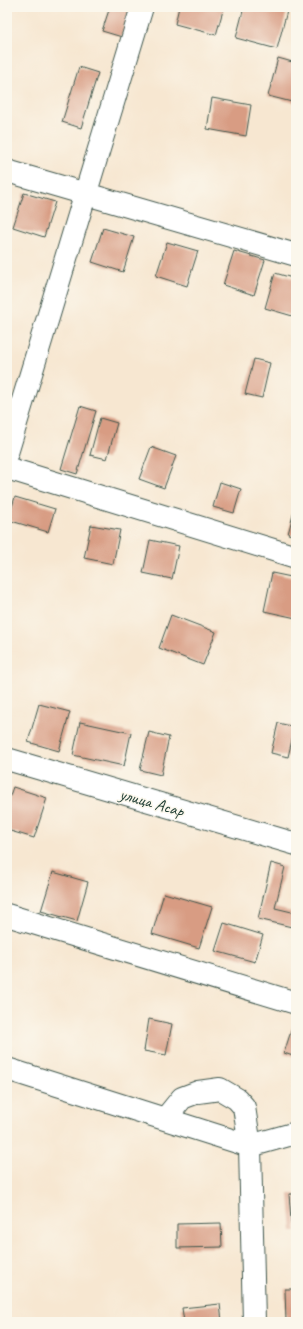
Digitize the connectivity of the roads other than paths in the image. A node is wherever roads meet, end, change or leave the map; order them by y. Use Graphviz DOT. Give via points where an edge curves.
graph roads {
  1 [pos="142,7"];
  2 [pos="7,171"];
  3 [pos="85,194"];
  4 [pos="296,255"];
  5 [pos="7,453"];
  6 [pos="7,468"];
  7 [pos="296,557"];
  8 [pos="7,759"];
  9 [pos="296,844"];
  10 [pos="7,915"];
  11 [pos="296,1003"];
  12 [pos="7,1069"];
  13 [pos="165,1119"];
  14 [pos="296,1133"];
  15 [pos="250,1146"];
  16 [pos="254,1322"];
  1 -- 3 [label="street"];
  2 -- 3 [label="street"];
  3 -- 4 [label="street"];
  3 -- 5 [label="street"];
  6 -- 7 [label="street"];
  8 -- 9 [label="street, улица Асар"];
  10 -- 11 [label="street"];
  12 -- 13 [label="street"];
  13 -- 15 [label="street"];
  13 -- 15 [label="street" via="182,1098 198,1092 220,1089 237,1099 244,1108"];
  14 -- 15 [label="street"];
  15 -- 16 [label="street"];
}
